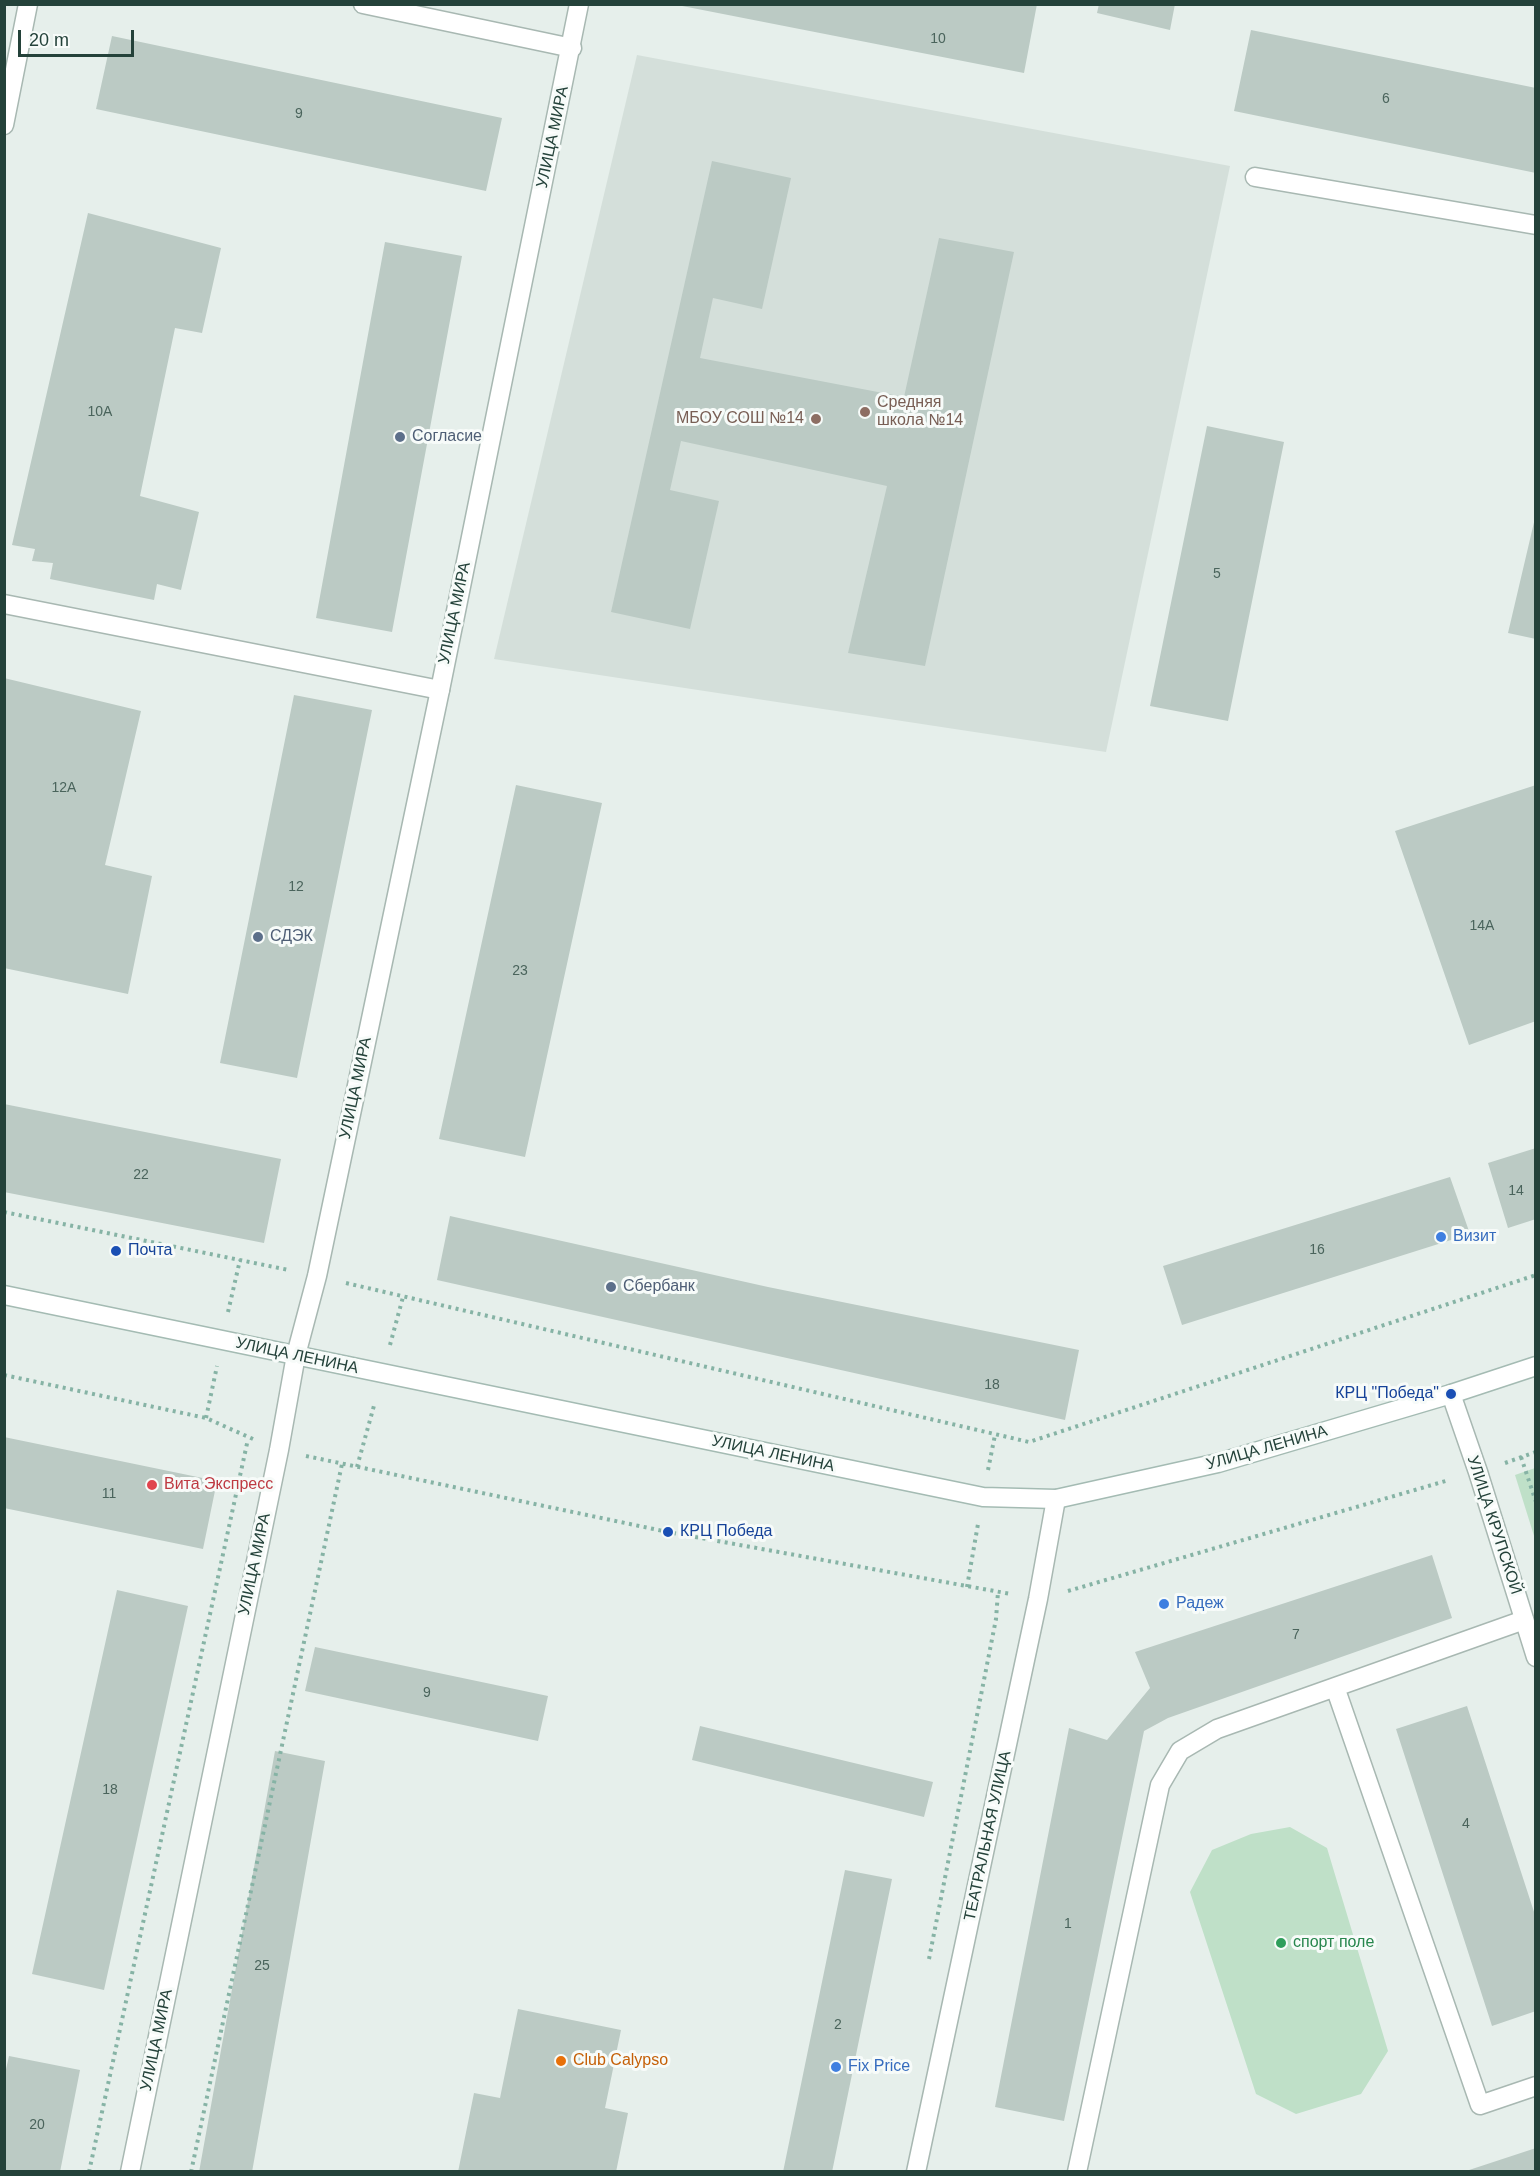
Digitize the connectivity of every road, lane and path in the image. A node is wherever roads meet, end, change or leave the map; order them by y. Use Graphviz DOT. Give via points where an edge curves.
graph roads {
  1 [pos="28,4"];
  2 [pos="363,4"];
  3 [pos="579,4"];
  4 [pos="572,48"];
  5 [pos="4,124"];
  6 [pos="1255,177"];
  7 [pos="1536,225"];
  8 [pos="4,604"];
  9 [pos="440,690"];
  10 [pos="4,1212"];
  11 [pos="1536,1275"];
  12 [pos="316,1276"];
  13 [pos="4,1295"];
  14 [pos="296,1355"];
  15 [pos="1536,1366"];
  16 [pos="4,1375"];
  17 [pos="1451,1394"];
  18 [pos="249,1437"];
  19 [pos="279,1450"];
  20 [pos="1536,1452"];
  21 [pos="1521,1457"];
  22 [pos="342,1464"];
  23 [pos="1478,1472"];
  24 [pos="1056,1499"];
  25 [pos="1536,1502"];
  26 [pos="998,1592"];
  27 [pos="1038,1599"];
  28 [pos="1524,1620"];
  29 [pos="1536,1657"];
  30 [pos="1335,1687"];
  31 [pos="928,1960"];
  32 [pos="1536,2086"];
  33 [pos="89,2172"];
  34 [pos="130,2172"];
  35 [pos="192,2172"];
  36 [pos="916,2172"];
  37 [pos="1077,2172"];
  1 -- 5 [label="street"];
  2 -- 4 [label="street"];
  3 -- 4 [label="street, УЛИЦА МИРА"];
  4 -- 9 [label="street, УЛИЦА МИРА"];
  6 -- 7 [label="street"];
  8 -- 9 [label="street"];
  9 -- 12 [label="street, УЛИЦА МИРА"];
  10 -- 12 [label="path"];
  11 -- 12 [label="path" via="1029,1442"];
  12 -- 14 [label="street, УЛИЦА МИРА"];
  13 -- 14 [label="street, УЛИЦА ЛЕНИНА"];
  14 -- 19 [label="street, УЛИЦА МИРА"];
  14 -- 24 [label="street, УЛИЦА ЛЕНИНА" via="983,1497"];
  15 -- 17 [label="street, УЛИЦА ЛЕНИНА"];
  16 -- 18 [label="path" via="206,1418"];
  17 -- 23 [label="street, УЛИЦА КРУПСКОЙ"];
  17 -- 24 [label="street, УЛИЦА ЛЕНИНА" via="1218,1463"];
  18 -- 19 [label="path"];
  18 -- 33 [label="path"];
  19 -- 22 [label="path"];
  19 -- 34 [label="street, УЛИЦА МИРА"];
  20 -- 21 [label="path"];
  21 -- 23 [label="path"];
  21 -- 25 [label="path"];
  22 -- 26 [label="path" via="668,1532"];
  22 -- 35 [label="path"];
  23 -- 27 [label="path"];
  23 -- 28 [label="street, УЛИЦА КРУПСКОЙ"];
  24 -- 27 [label="street, ТЕАТРАЛЬНАЯ УЛИЦА"];
  26 -- 27 [label="path"];
  26 -- 31 [label="path" via="996,1619"];
  27 -- 36 [label="street, ТЕАТРАЛЬНАЯ УЛИЦА"];
  28 -- 29 [label="street, УЛИЦА КРУПСКОЙ"];
  28 -- 30 [label="street"];
  30 -- 32 [label="street" via="1480,2105"];
  30 -- 37 [label="street" via="1217,1729 1180,1751 1160,1785"];
}
